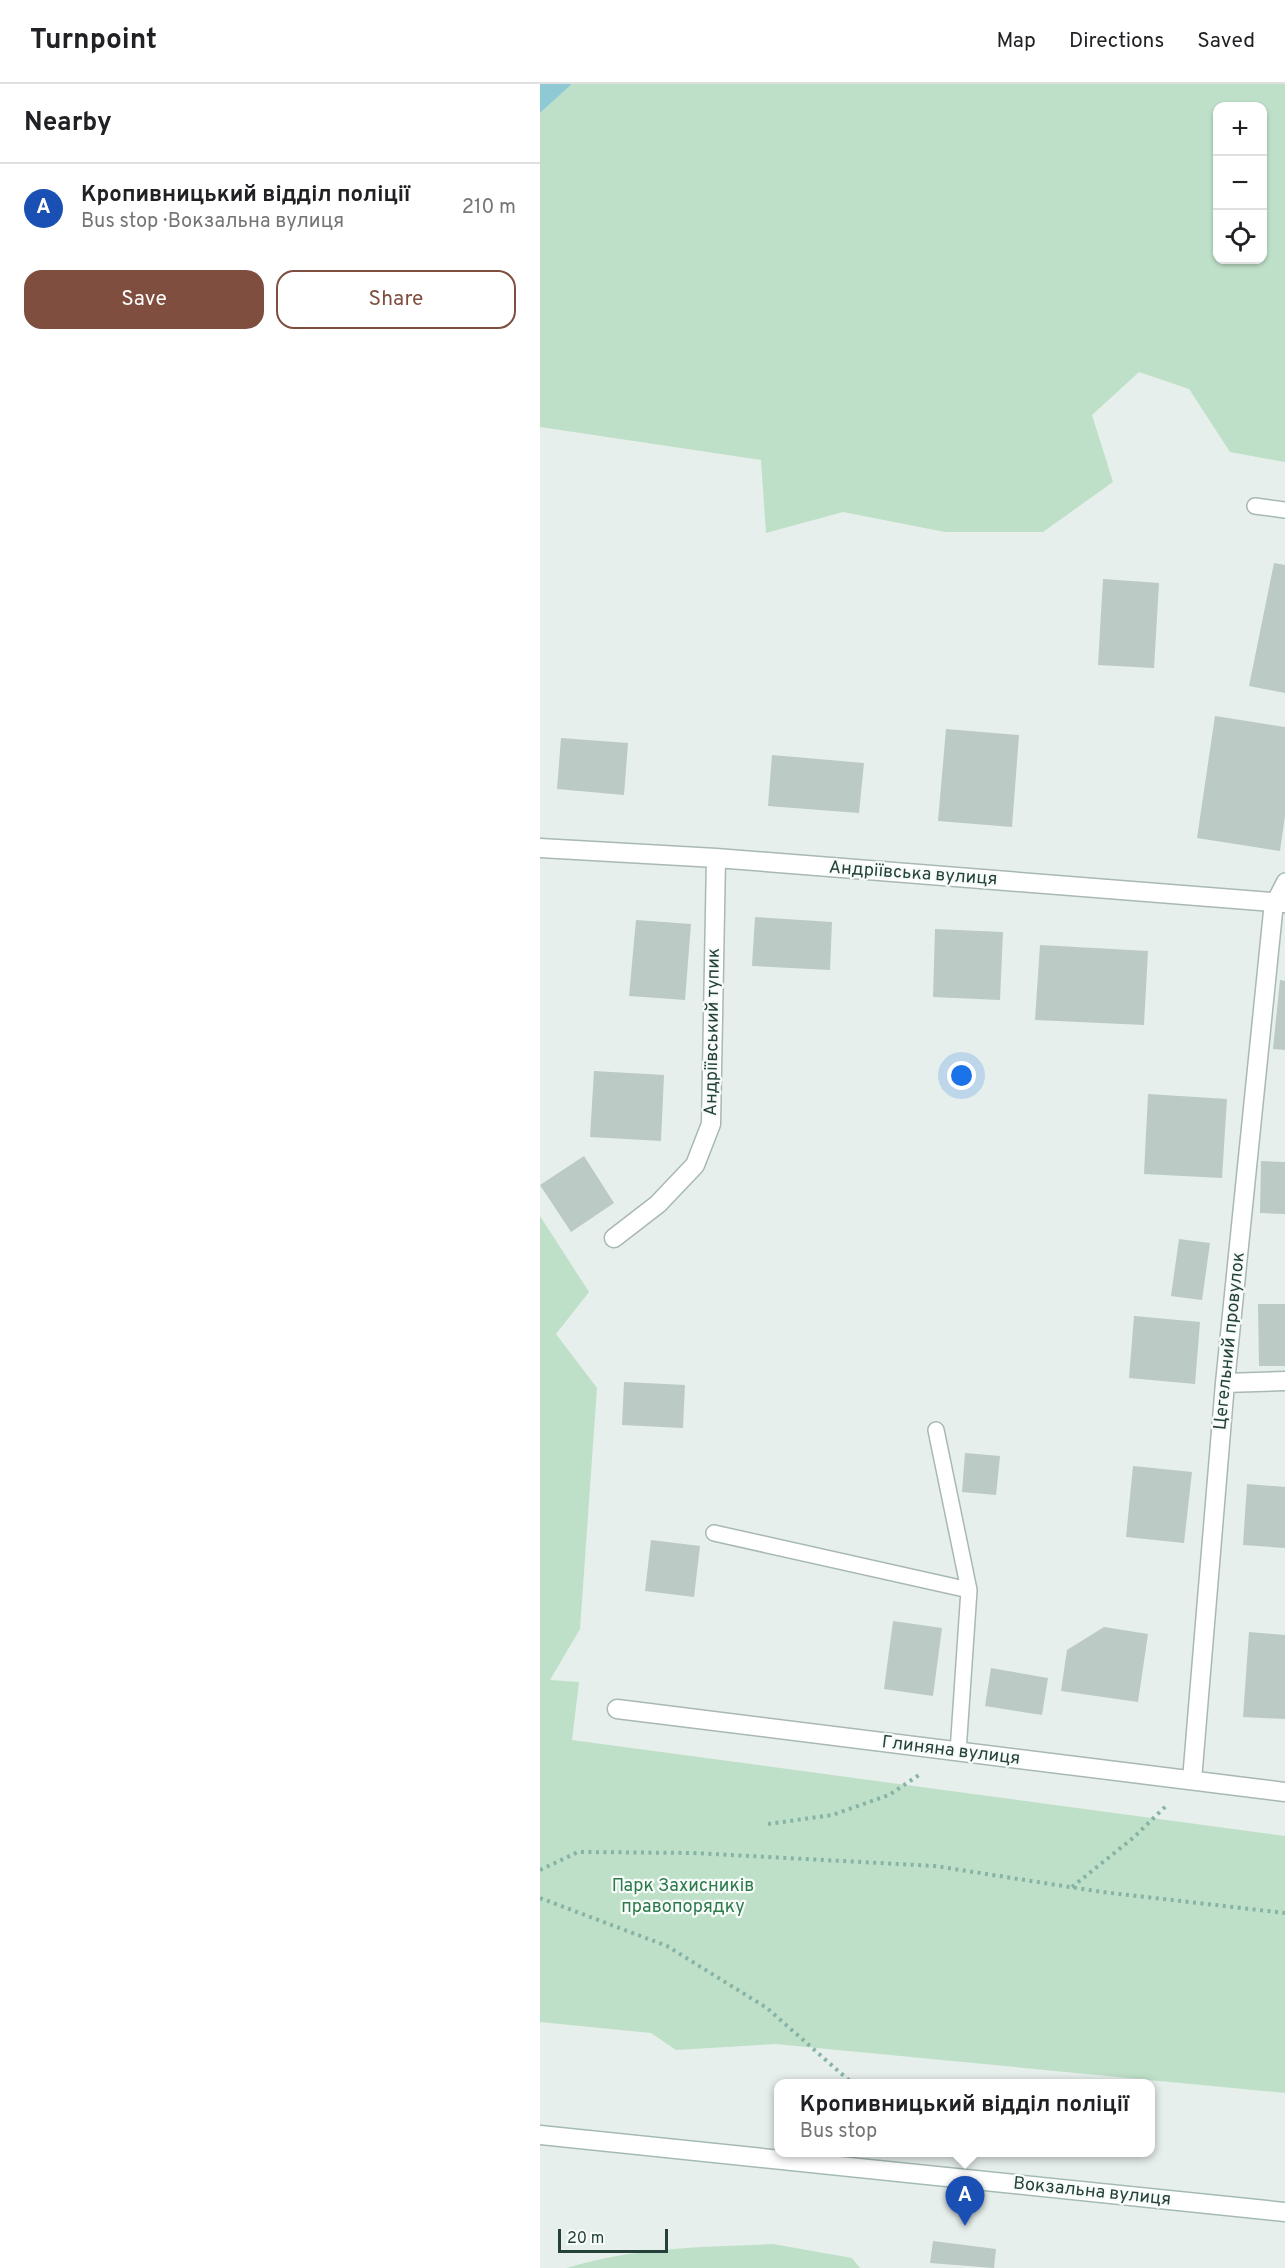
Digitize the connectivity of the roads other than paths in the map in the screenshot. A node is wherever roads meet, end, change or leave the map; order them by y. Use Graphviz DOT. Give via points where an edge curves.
graph roads {
  1 [pos="1256,506"];
  2 [pos="1285,510"];
  3 [pos="540,848"];
  4 [pos="716,858"];
  5 [pos="1285,881"];
  6 [pos="1280,902"];
  7 [pos="614,1238"];
  8 [pos="1285,1381"];
  9 [pos="1225,1383"];
  10 [pos="936,1430"];
  11 [pos="714,1533"];
  12 [pos="969,1590"];
  13 [pos="617,1709"];
  14 [pos="958,1752"];
  15 [pos="1192,1780"];
  16 [pos="1285,1792"];
  17 [pos="540,2135"];
  18 [pos="1285,2212"];
  1 -- 2 [label="lane"];
  3 -- 4 [label="street, Андріївська вулиця"];
  4 -- 6 [label="street, Андріївська вулиця"];
  4 -- 7 [label="street, Андріївський тупик" via="711,1124 695,1165 658,1204"];
  5 -- 6 [label="lane"];
  6 -- 9 [label="street, Цегельний провулок"];
  8 -- 9 [label="street"];
  9 -- 15 [label="street, Цегельний провулок"];
  10 -- 12 [label="lane"];
  11 -- 12 [label="lane"];
  12 -- 14 [label="lane"];
  13 -- 14 [label="street, Глиняна вулиця"];
  14 -- 15 [label="street, Глиняна вулиця"];
  15 -- 16 [label="street, Глиняна вулиця"];
  17 -- 18 [label="street, Вокзальна вулиця"];
}
